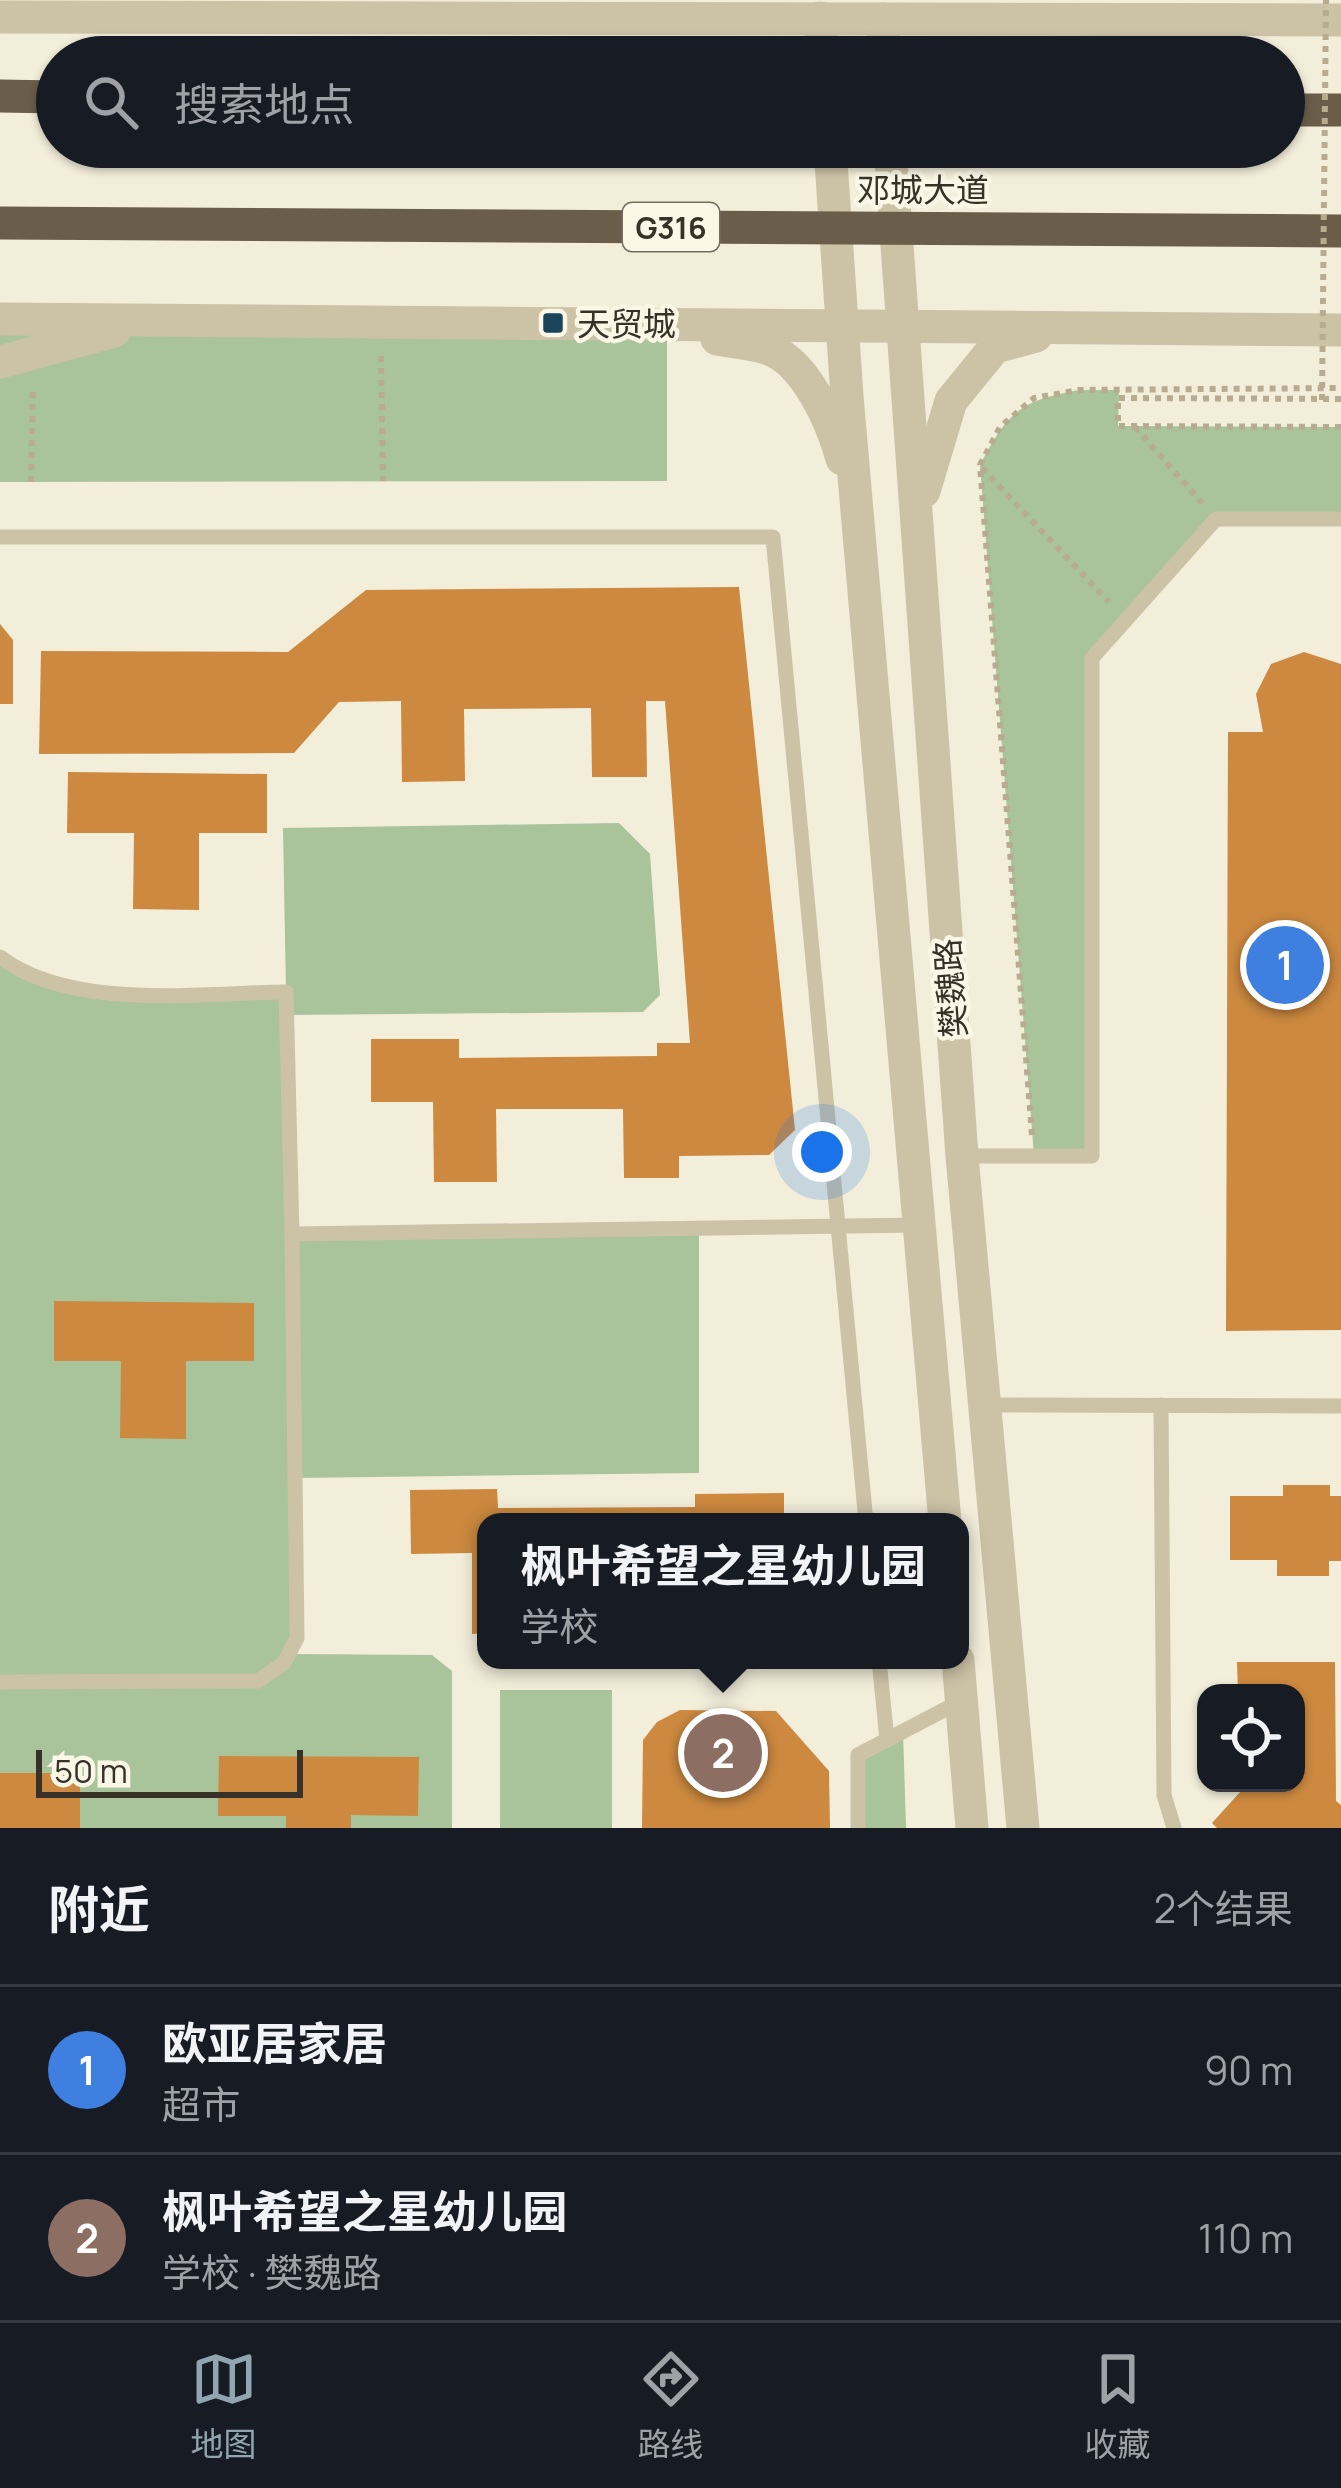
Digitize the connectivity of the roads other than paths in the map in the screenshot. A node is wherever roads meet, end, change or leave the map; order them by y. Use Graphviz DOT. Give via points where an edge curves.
graph roads {
  1 [pos="133,9"];
  2 [pos="0,17"];
  3 [pos="820,19"];
  4 [pos="883,19"];
  5 [pos="1341,20"];
  6 [pos="821,36"];
  7 [pos="883,36"];
  8 [pos="0,96"];
  9 [pos="36,97"];
  10 [pos="1305,110"];
  11 [pos="1341,110"];
  12 [pos="831,168"];
  13 [pos="892,168"];
  14 [pos="0,223"];
  15 [pos="835,228"];
  16 [pos="898,228"];
  17 [pos="1341,230"];
  18 [pos="0,320"];
  19 [pos="155,321"];
  20 [pos="633,324"];
  21 [pos="842,325"];
  22 [pos="904,326"];
  23 [pos="1074,327"];
  24 [pos="1341,330"];
  25 [pos="0,362"];
  26 [pos="857,511"];
  27 [pos="917,516"];
  28 [pos="1341,519"];
  29 [pos="0,537"];
  30 [pos="0,957"];
  31 [pos="962,1156"];
  32 [pos="920,1226"];
  33 [pos="838,1227"];
  34 [pos="292,1234"];
  35 [pos="986,1405"];
  36 [pos="1161,1405"];
  37 [pos="1341,1406"];
  38 [pos="865,1513"];
  39 [pos="944,1513"];
  40 [pos="880,1669"];
  41 [pos="959,1669"];
  42 [pos="0,1682"];
  43 [pos="961,1701"];
  44 [pos="887,1740"];
  45 [pos="858,1828"];
  46 [pos="972,1828"];
  47 [pos="1023,1828"];
  48 [pos="1174,1828"];
  1 -- 2 [label="street"];
  1 -- 3 [label="street"];
  3 -- 4 [label="street"];
  3 -- 6 [label="street"];
  4 -- 5 [label="street"];
  4 -- 7 [label="street"];
  8 -- 9 [label="highway"];
  10 -- 11 [label="highway"];
  12 -- 15 [label="street, 樊魏路"];
  13 -- 16 [label="street, 樊魏路"];
  14 -- 15 [label="highway, 邓城大道 / G316"];
  15 -- 16 [label="highway, 邓城大道 / G316"];
  15 -- 21 [label="street, 樊魏路"];
  16 -- 17 [label="highway, 邓城大道 / G316"];
  16 -- 22 [label="street, 樊魏路"];
  18 -- 19 [label="street"];
  19 -- 20 [label="street"];
  19 -- 25 [label="street"];
  20 -- 21 [label="street"];
  20 -- 26 [label="street" via="771,349 798,370 835,436"];
  21 -- 22 [label="street"];
  21 -- 26 [label="street, 樊魏路"];
  22 -- 23 [label="street"];
  22 -- 27 [label="street, 樊魏路"];
  23 -- 24 [label="street"];
  23 -- 27 [label="street" via="995,346 951,401"];
  26 -- 32 [label="street, 樊魏路"];
  27 -- 31 [label="street, 樊魏路"];
  28 -- 31 [label="lane" via="1216,519 1092,658 1092,1156"];
  29 -- 33 [label="lane" via="773,537"];
  30 -- 34 [label="lane" via="82,993 286,992"];
  31 -- 35 [label="street, 樊魏路"];
  32 -- 33 [label="lane"];
  32 -- 39 [label="street, 樊魏路"];
  33 -- 34 [label="lane"];
  33 -- 38 [label="lane"];
  34 -- 42 [label="lane" via="297,1638 284,1663 258,1681"];
  35 -- 36 [label="lane"];
  35 -- 47 [label="street, 樊魏路"];
  36 -- 37 [label="lane"];
  36 -- 48 [label="lane" via="1164,1795"];
  40 -- 44 [label="lane"];
  41 -- 43 [label="street"];
  43 -- 44 [label="lane"];
  43 -- 46 [label="street"];
  44 -- 45 [label="lane" via="858,1755"];
}
